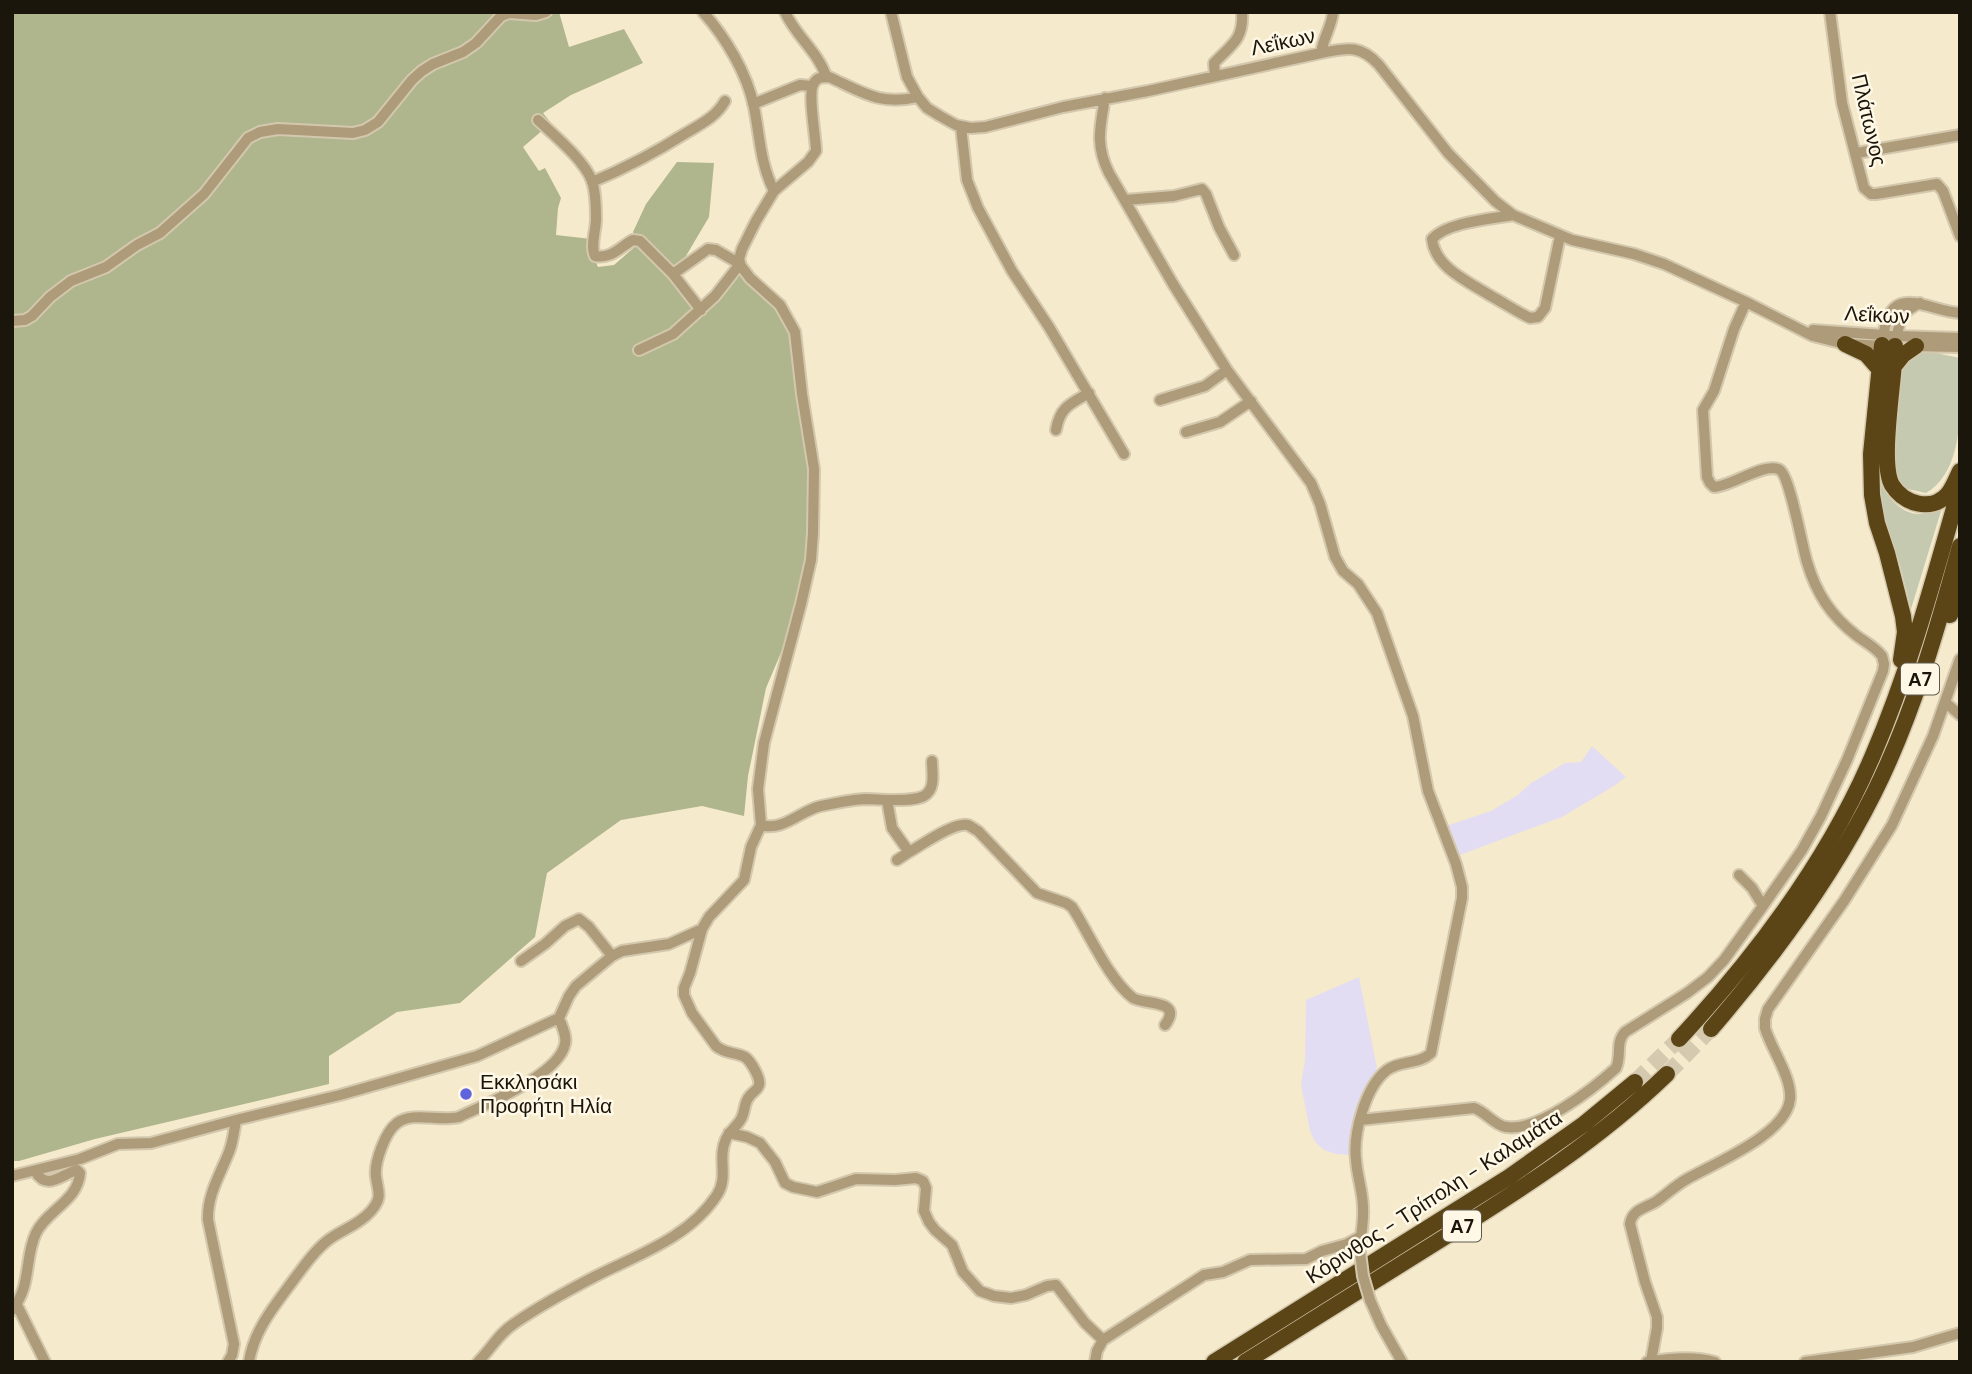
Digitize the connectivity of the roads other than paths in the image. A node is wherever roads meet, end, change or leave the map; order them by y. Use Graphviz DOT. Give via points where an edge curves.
graph roads {
  1 [pos="546,12"];
  2 [pos="703,12"];
  3 [pos="720,12"];
  4 [pos="785,12"];
  5 [pos="891,12"];
  6 [pos="1242,12"];
  7 [pos="1333,12"];
  8 [pos="1830,12"];
  9 [pos="712,23"];
  10 [pos="1321,52"];
  11 [pos="826,76"];
  12 [pos="1215,76"];
  13 [pos="812,86"];
  14 [pos="918,97"];
  15 [pos="1105,98"];
  16 [pos="724,102"];
  17 [pos="753,104"];
  18 [pos="538,120"];
  19 [pos="961,127"];
  20 [pos="1960,135"];
  21 [pos="1857,153"];
  22 [pos="592,182"];
  23 [pos="774,191"];
  24 [pos="1125,200"];
  25 [pos="1513,215"];
  26 [pos="1560,236"];
  27 [pos="1960,236"];
  28 [pos="1234,255"];
  29 [pos="740,264"];
  30 [pos="673,274"];
  31 [pos="1746,302"];
  32 [pos="701,310"];
  33 [pos="1960,313"];
  34 [pos="12,321"];
  35 [pos="1793,325"];
  36 [pos="1960,338"];
  37 [pos="1889,340"];
  38 [pos="1845,344"];
  39 [pos="1916,346"];
  40 [pos="1960,347"];
  41 [pos="639,350"];
  42 [pos="1887,367"];
  43 [pos="1227,370"];
  44 [pos="1088,393"];
  45 [pos="1160,400"];
  46 [pos="1251,401"];
  47 [pos="1056,430"];
  48 [pos="1186,432"];
  49 [pos="1124,454"];
  50 [pos="1960,471"];
  51 [pos="1960,487"];
  52 [pos="1960,546"];
  53 [pos="1960,590"];
  54 [pos="1960,659"];
  55 [pos="1945,703"];
  56 [pos="1960,715"];
  57 [pos="1880,759"];
  58 [pos="932,761"];
  59 [pos="887,800"];
  60 [pos="761,825"];
  61 [pos="909,852"];
  62 [pos="897,860"];
  63 [pos="1739,874"];
  64 [pos="1763,906"];
  65 [pos="702,929"];
  66 [pos="612,956"];
  67 [pos="521,961"];
  68 [pos="559,1018"];
  69 [pos="1165,1025"];
  70 [pos="1711,1029"];
  71 [pos="1679,1039"];
  72 [pos="1667,1074"];
  73 [pos="1635,1082"];
  74 [pos="236,1120"];
  75 [pos="1360,1120"];
  76 [pos="729,1133"];
  77 [pos="35,1171"];
  78 [pos="12,1176"];
  79 [pos="1360,1237"];
  80 [pos="15,1307"];
  81 [pos="1960,1333"];
  82 [pos="1104,1340"];
  83 [pos="1649,1361"];
  84 [pos="45,1362"];
  85 [pos="228,1362"];
  86 [pos="249,1362"];
  87 [pos="478,1362"];
  88 [pos="1095,1362"];
  89 [pos="1214,1362"];
  90 [pos="1245,1362"];
  91 [pos="1402,1362"];
  92 [pos="1715,1362"];
  93 [pos="1805,1362"];
  1 -- 34 [label="street" via="501,16 476,43 412,79 378,122 365,130 278,129 248,138 204,194 160,233 97,272 71,281 32,316"];
  2 -- 9 [label="street"];
  3 -- 9 [label="street"];
  4 -- 11 [label="street"];
  5 -- 14 [label="street" via="906,72"];
  6 -- 12 [label="street" via="1237,39 1214,63"];
  7 -- 10 [label="street"];
  8 -- 21 [label="street, Πλάτωνος" via="1842,103"];
  9 -- 17 [label="street" via="740,67"];
  10 -- 12 [label="street, Λεΐκων"];
  10 -- 25 [label="street, Λεΐκων" via="1354,49 1372,57 1443,147"];
  11 -- 13 [label="street"];
  11 -- 14 [label="street" via="878,99"];
  12 -- 15 [label="street, Λεΐκων"];
  13 -- 17 [label="street" via="800,85"];
  13 -- 23 [label="street" via="816,151"];
  14 -- 19 [label="street" via="927,108"];
  15 -- 19 [label="street, Λεΐκων" via="985,127"];
  15 -- 24 [label="street" via="1101,155"];
  16 -- 22 [label="street" via="719,111 672,142 632,166"];
  17 -- 23 [label="street" via="764,169"];
  18 -- 22 [label="street" via="574,156"];
  19 -- 44 [label="street" via="967,180 978,208"];
  20 -- 21 [label="street"];
  21 -- 27 [label="street, Πλάτωνος" via="1864,188 1871,194 1931,184 1941,187"];
  22 -- 30 [label="street" via="595,256 608,256 633,240 640,241"];
  23 -- 29 [label="street" via="742,249"];
  24 -- 28 [label="street" via="1202,189"];
  24 -- 43 [label="street"];
  25 -- 26 [label="street, Λεΐκων"];
  25 -- 26 [label="street" via="1441,232 1432,239 1433,247 1458,276 1530,318 1538,317 1546,306"];
  26 -- 31 [label="street, Λεΐκων" via="1664,264"];
  29 -- 30 [label="street" via="708,249"];
  29 -- 32 [label="street"];
  29 -- 60 [label="street" via="780,305 795,332 814,464 811,560 764,743 758,789"];
  30 -- 32 [label="street"];
  31 -- 35 [label="street, Λεΐκων"];
  31 -- 64 [label="street" via="1703,410 1707,477 1714,487 1722,487 1764,470 1780,471 1791,493 1816,589 1837,618 1882,656 1884,664 1830,798"];
  32 -- 41 [label="street" via="673,334"];
  33 -- 37 [label="street" via="1909,302 1887,319"];
  35 -- 37 [label="street, Λεΐκων"];
  35 -- 38 [label="street, Λεΐκων"];
  36 -- 37 [label="street, Λεΐκων"];
  37 -- 38 [label="street, Λεΐκων"];
  37 -- 39 [label="street, Λεΐκων"];
  37 -- 42 [label="highway"];
  38 -- 42 [label="highway"];
  39 -- 40 [label="street, Λεΐκων"];
  39 -- 42 [label="highway"];
  42 -- 50 [label="highway" via="1886,455 1892,485 1911,502 1935,503 1947,495"];
  42 -- 57 [label="highway" via="1871,454 1873,507 1905,632"];
  43 -- 45 [label="street" via="1205,386"];
  43 -- 46 [label="street"];
  44 -- 47 [label="street" via="1067,406 1058,417"];
  44 -- 49 [label="street"];
  46 -- 48 [label="street" via="1220,422"];
  46 -- 75 [label="street" via="1311,482 1335,557 1377,613 1413,716 1428,791 1462,887 1431,1053 1398,1064 1377,1079"];
  51 -- 57 [label="highway, Α7"];
  52 -- 57 [label="highway, Α7" via="1924,668"];
  53 -- 57 [label="highway" via="1902,738"];
  54 -- 55 [label="street"];
  55 -- 56 [label="street"];
  55 -- 83 [label="street" via="1892,825 1768,1009 1765,1028 1790,1089 1783,1118 1741,1150 1685,1180 1631,1218 1657,1322"];
  57 -- 70 [label="highway, Α7" via="1856,825 1814,895 1767,962"];
  57 -- 71 [label="highway, Α7" via="1786,908"];
  58 -- 59 [label="street" via="933,783 925,796"];
  59 -- 60 [label="street" via="819,807 774,827"];
  59 -- 61 [label="street" via="892,828"];
  60 -- 65 [label="street" via="744,880"];
  61 -- 62 [label="street"];
  61 -- 69 [label="street" via="959,825 978,831 1037,893 1072,907 1130,996 1165,1006 1169,1014"];
  63 -- 64 [label="street"];
  64 -- 75 [label="street" via="1707,977 1625,1032 1619,1041 1616,1068 1553,1115 1513,1127 1474,1108"];
  65 -- 66 [label="street" via="669,944"];
  65 -- 76 [label="street" via="684,988 686,1002 716,1046 745,1057 759,1083"];
  66 -- 67 [label="street" via="579,919"];
  66 -- 68 [label="street" via="576,986"];
  68 -- 74 [label="street" via="477,1056"];
  68 -- 86 [label="street" via="565,1044 559,1057 527,1084 459,1117 411,1118 389,1130 377,1165 379,1200 360,1222 327,1241 307,1262 265,1318"];
  72 -- 90 [label="highway, Κόρινθος - Τρίπολη - Καλαμάτα / Α7" via="1603,1131 1519,1190"];
  73 -- 89 [label="highway, Κόρινθος - Τρίπολη - Καλαμάτα / Α7" via="1584,1125 1509,1177"];
  74 -- 77 [label="street" via="150,1143 118,1144"];
  74 -- 85 [label="street" via="207,1207 234,1344"];
  75 -- 79 [label="street" via="1355,1152 1363,1208"];
  76 -- 82 [label="street" via="760,1143 785,1183 793,1187 817,1192 856,1179 923,1181 929,1222 953,1245 963,1272 980,1291 1011,1298 1056,1285 1085,1324"];
  76 -- 87 [label="street" via="723,1147 723,1184 697,1217 650,1251 516,1322"];
  77 -- 78 [label="street"];
  77 -- 80 [label="street" via="44,1181 77,1170 80,1178 70,1197 37,1231 27,1281"];
  79 -- 82 [label="street" via="1306,1259 1251,1260 1204,1275"];
  79 -- 91 [label="street, bridge" via="1370,1300"];
  80 -- 84 [label="street"];
  81 -- 93 [label="street" via="1913,1347"];
  82 -- 88 [label="street"];
  83 -- 92 [label="street"];
}
